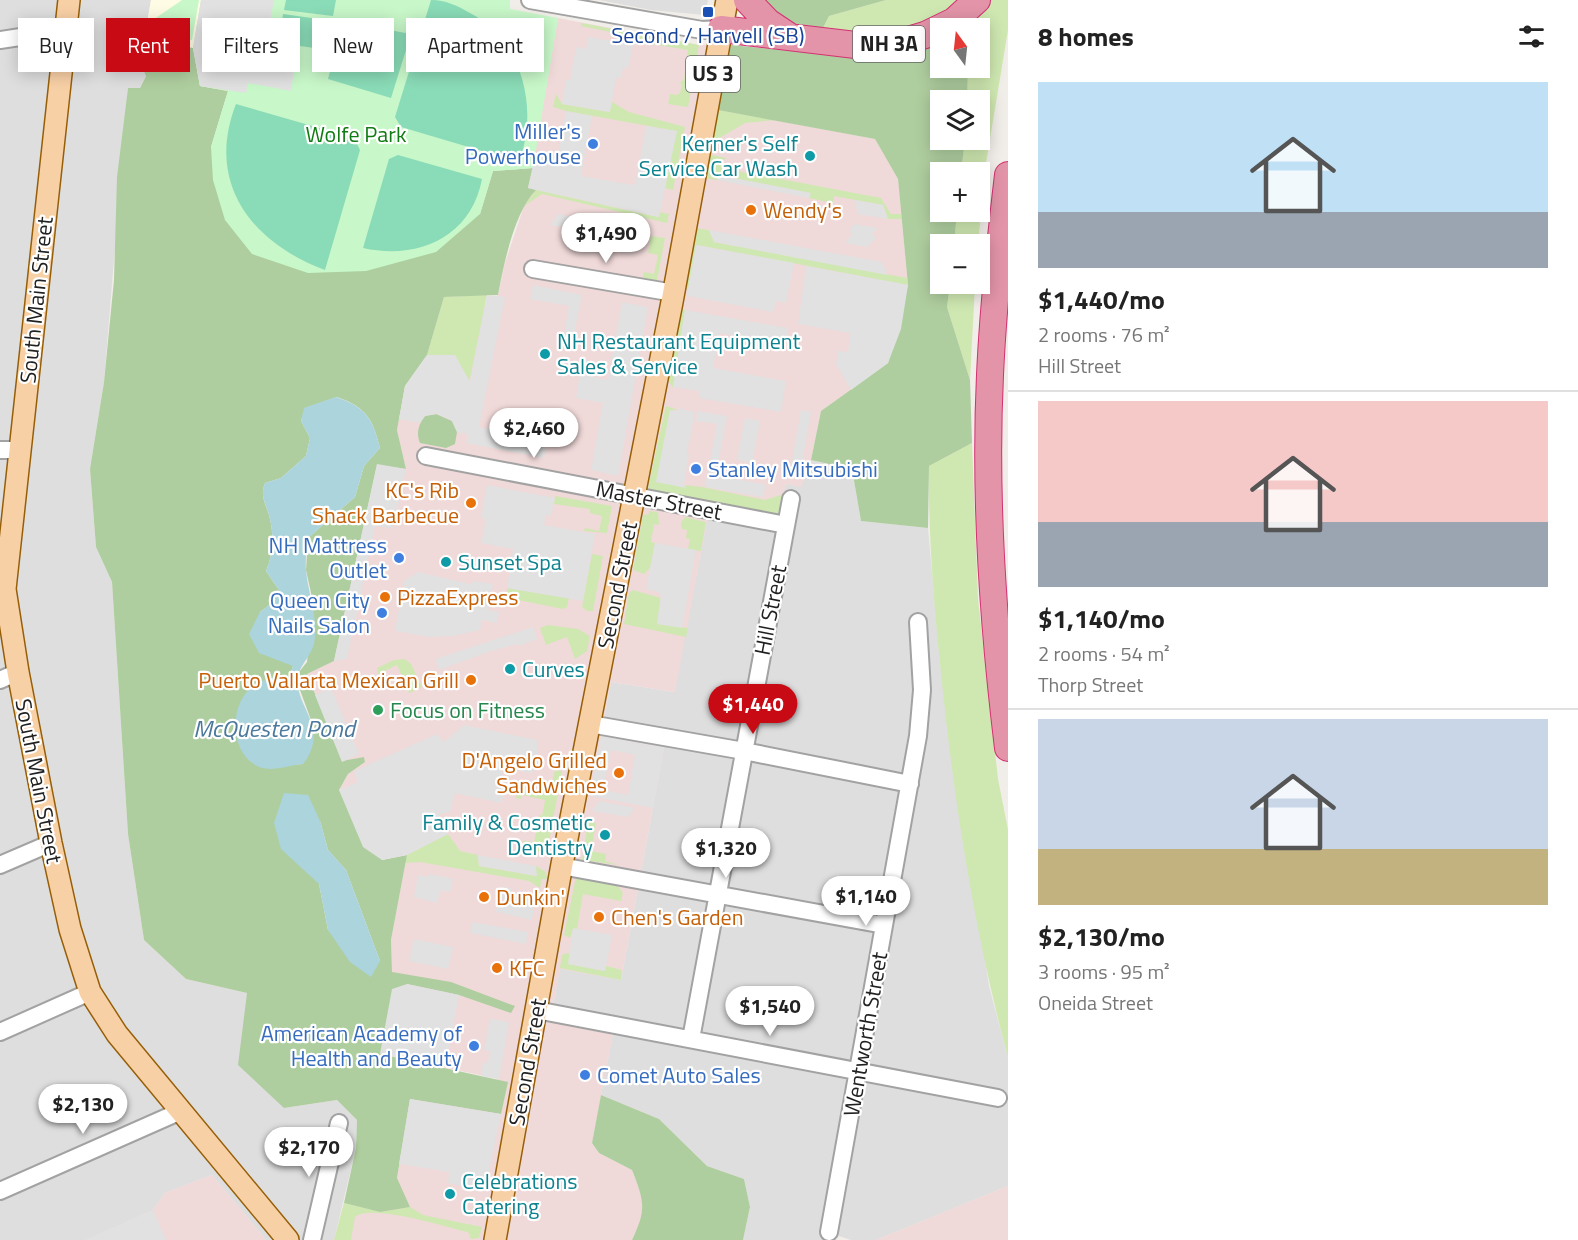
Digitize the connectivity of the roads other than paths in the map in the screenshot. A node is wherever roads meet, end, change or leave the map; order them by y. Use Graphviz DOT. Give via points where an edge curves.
graph roads {
  1 [pos="69,0"];
  2 [pos="530,0"];
  3 [pos="727,0"];
  4 [pos="747,0"];
  5 [pos="977,0"];
  6 [pos="67,18"];
  7 [pos="722,29"];
  8 [pos="789,36"];
  9 [pos="18,37"];
  10 [pos="0,40"];
  11 [pos="60,72"];
  12 [pos="1008,175"];
  13 [pos="533,268"];
  14 [pos="674,293"];
  15 [pos="10,450"];
  16 [pos="426,456"];
  17 [pos="635,495"];
  18 [pos="791,499"];
  19 [pos="786,525"];
  20 [pos="2,590"];
  21 [pos="918,622"];
  22 [pos="9,676"];
  23 [pos="590,724"];
  24 [pos="1008,748"];
  25 [pos="744,751"];
  26 [pos="910,784"];
  27 [pos="51,843"];
  28 [pos="0,865"];
  29 [pos="561,866"];
  30 [pos="716,895"];
  31 [pos="884,926"];
  32 [pos="90,992"];
  33 [pos="536,1010"];
  34 [pos="0,1032"];
  35 [pos="691,1040"];
  36 [pos="859,1071"];
  37 [pos="998,1098"];
  38 [pos="181,1111"];
  39 [pos="339,1123"];
  40 [pos="0,1191"];
  41 [pos="829,1232"];
  42 [pos="288,1240"];
  43 [pos="312,1240"];
  44 [pos="495,1240"];
  1 -- 6 [label="main road, South Main Street"];
  2 -- 7 [label="street" via="702,30"];
  3 -- 7 [label="main road, Second Street / US 3"];
  4 -- 8 [label="highway, NH 3A" via="768,22"];
  5 -- 8 [label="highway, NH 3A" via="954,21 895,44 864,46"];
  7 -- 8 [label="highway"];
  7 -- 14 [label="main road, Second Street / US 3"];
  9 -- 10 [label="street"];
  11 -- 15 [label="main road, South Main Street"];
  12 -- 24 [label="highway" via="995,286 989,436 995,617"];
  13 -- 14 [label="street"];
  14 -- 17 [label="main road, Second Street / US 3"];
  15 -- 20 [label="main road, South Main Street"];
  16 -- 17 [label="street, Master Street"];
  17 -- 19 [label="street, Master Street"];
  17 -- 23 [label="main road, Second Street / US 3"];
  18 -- 19 [label="street, Hill Street"];
  19 -- 25 [label="street, Hill Street"];
  20 -- 22 [label="main road, South Main Street"];
  21 -- 26 [label="street, Wentworth Street" via="922,706"];
  22 -- 27 [label="main road, South Main Street"];
  23 -- 25 [label="street"];
  23 -- 29 [label="main road, Second Street / US 3"];
  25 -- 26 [label="street"];
  25 -- 30 [label="street, Hill Street"];
  26 -- 31 [label="street, Wentworth Street"];
  27 -- 28 [label="street"];
  27 -- 32 [label="main road, South Main Street" via="70,929"];
  29 -- 30 [label="street"];
  29 -- 33 [label="main road, Second Street / US 3"];
  30 -- 31 [label="street"];
  30 -- 35 [label="street, Hill Street"];
  31 -- 36 [label="street, Wentworth Street"];
  32 -- 34 [label="street"];
  32 -- 38 [label="main road, South Main Street" via="117,1034"];
  33 -- 35 [label="street"];
  33 -- 44 [label="main road, Second Street / US 3"];
  35 -- 36 [label="street"];
  36 -- 37 [label="street"];
  36 -- 41 [label="street, Wentworth Street"];
  38 -- 40 [label="street"];
  38 -- 42 [label="main road, South Main Street"];
  39 -- 43 [label="street"];
}
